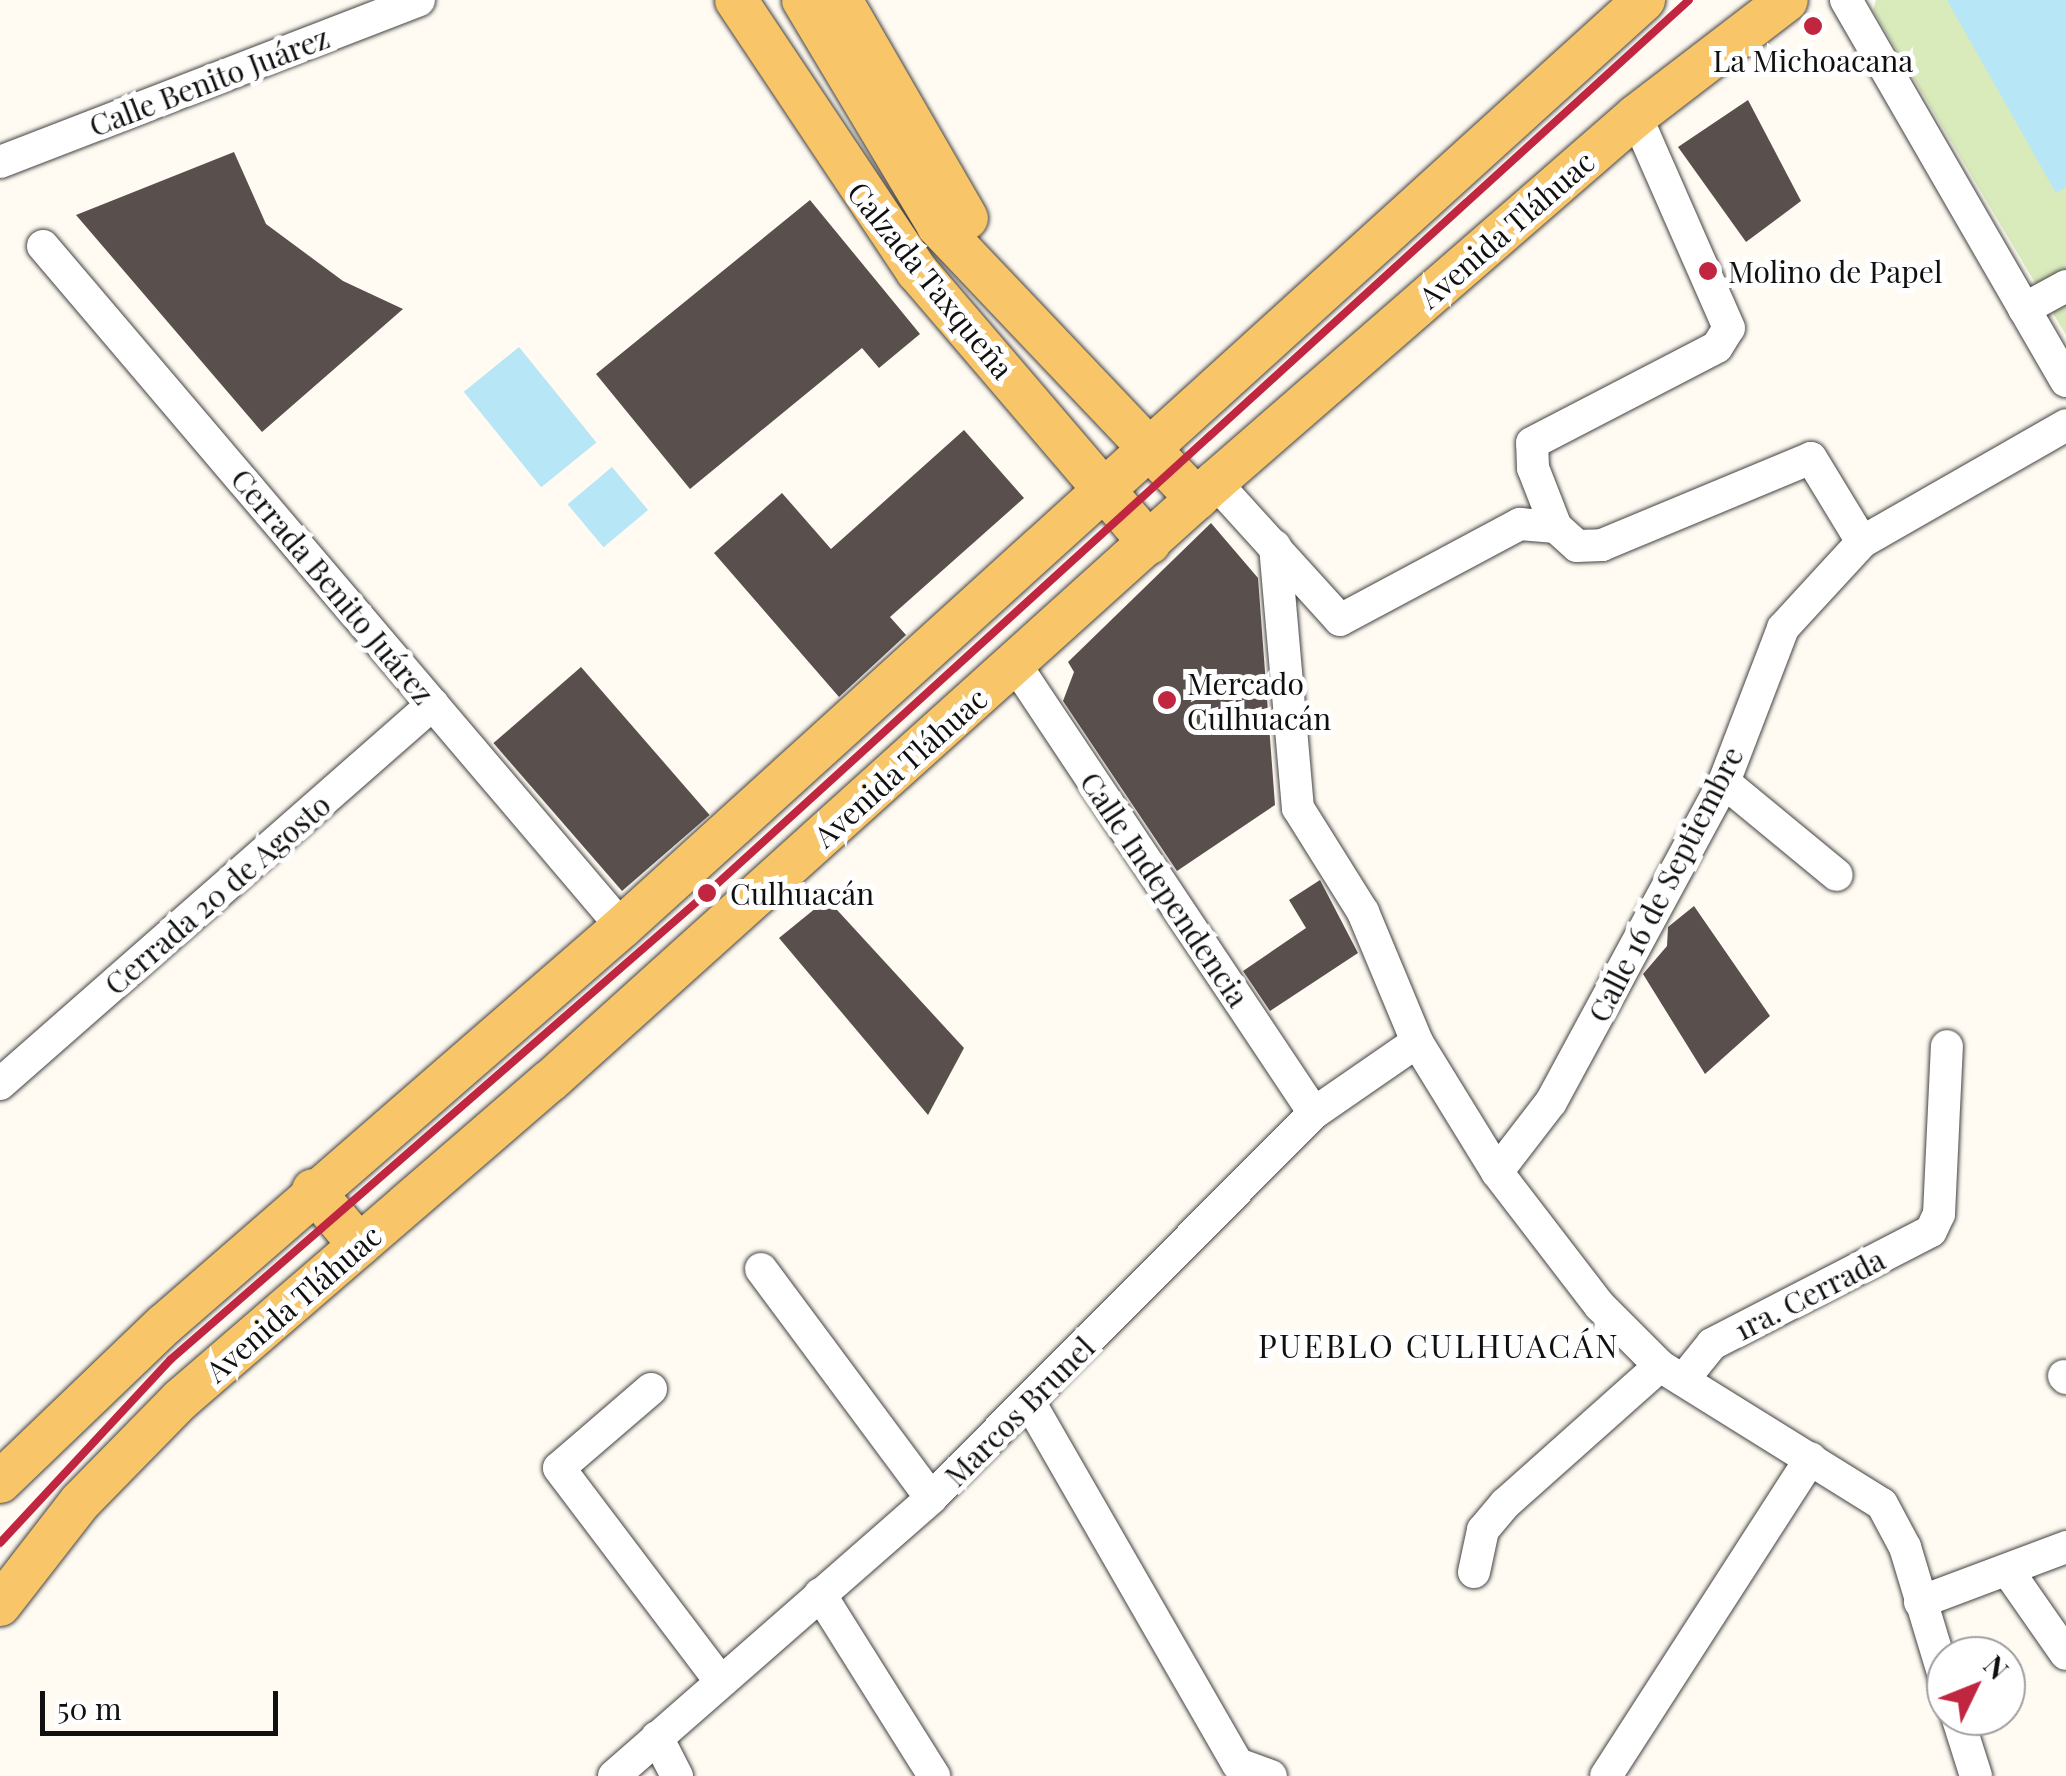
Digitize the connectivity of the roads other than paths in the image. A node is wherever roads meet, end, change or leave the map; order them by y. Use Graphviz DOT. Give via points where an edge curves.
graph roads {
  1 [pos="418,0"];
  2 [pos="736,0"];
  3 [pos="803,0"];
  4 [pos="840,0"];
  5 [pos="1644,0"];
  6 [pos="1786,0"];
  7 [pos="1846,0"];
  8 [pos="1636,116"];
  9 [pos="0,162"];
  10 [pos="43,246"];
  11 [pos="2066,286"];
  12 [pos="1012,297"];
  13 [pos="2024,309"];
  14 [pos="2066,380"];
  15 [pos="2066,426"];
  16 [pos="1150,447"];
  17 [pos="1104,489"];
  18 [pos="1206,491"];
  19 [pos="1556,527"];
  20 [pos="1862,542"];
  21 [pos="1150,543"];
  22 [pos="1275,546"];
  23 [pos="1016,664"];
  24 [pos="433,704"];
  25 [pos="1724,782"];
  26 [pos="1836,875"];
  27 [pos="622,926"];
  28 [pos="1417,1042"];
  29 [pos="1947,1046"];
  30 [pos="0,1084"];
  31 [pos="1314,1113"];
  32 [pos="1497,1172"];
  33 [pos="314,1190"];
  34 [pos="359,1246"];
  35 [pos="761,1269"];
  36 [pos="1671,1373"];
  37 [pos="651,1389"];
  38 [pos="1030,1403"];
  39 [pos="1811,1458"];
  40 [pos="0,1482"];
  41 [pos="932,1498"];
  42 [pos="2066,1547"];
  43 [pos="2008,1571"];
  44 [pos="1474,1572"];
  45 [pos="820,1594"];
  46 [pos="1920,1602"];
  47 [pos="0,1605"];
  48 [pos="1931,1636"];
  49 [pos="2066,1654"];
  50 [pos="720,1681"];
  51 [pos="1963,1736"];
  52 [pos="656,1737"];
  53 [pos="614,1776"];
  54 [pos="677,1776"];
  55 [pos="934,1776"];
  56 [pos="1271,1776"];
  57 [pos="1606,1776"];
  58 [pos="1976,1776"];
  1 -- 9 [label="street, Calle Benito Juárez"];
  2 -- 17 [label="main road, Calzada Taxqueña" via="916,271"];
  3 -- 12 [label="main road, Calzada Taxqueña" via="938,226"];
  4 -- 12 [label="main road, Calzada Taxqueña"];
  5 -- 16 [label="main road"];
  6 -- 8 [label="main road, Avenida Tláhuac"];
  7 -- 13 [label="street"];
  8 -- 18 [label="main road, Avenida Tláhuac"];
  8 -- 19 [label="street" via="1729,328 1717,347 1532,443 1533,468"];
  10 -- 24 [label="street, Cerrada Benito Juárez"];
  11 -- 13 [label="street"];
  12 -- 16 [label="main road, Calzada Taxqueña"];
  13 -- 14 [label="street"];
  15 -- 20 [label="street, Calle 16 de Septiembre"];
  16 -- 17 [label="main road"];
  16 -- 18 [label="main road, Calzada Taxqueña"];
  17 -- 21 [label="main road, Calzada Taxqueña"];
  17 -- 27 [label="main road"];
  18 -- 21 [label="main road, Avenida Tláhuac"];
  18 -- 22 [label="street"];
  19 -- 20 [label="street" via="1577,546 1602,545 1811,458"];
  19 -- 22 [label="street" via="1520,524 1340,620"];
  20 -- 25 [label="street, Calle 16 de Septiembre" via="1783,628"];
  21 -- 23 [label="main road, Avenida Tláhuac"];
  22 -- 28 [label="street" via="1302,816 1363,912"];
  23 -- 31 [label="street, Calle Independencia"];
  23 -- 34 [label="main road, Avenida Tláhuac"];
  24 -- 27 [label="street, Cerrada Benito Juárez"];
  24 -- 30 [label="street, Cerrada 20 de Agosto"];
  25 -- 26 [label="street"];
  25 -- 32 [label="street, Calle 16 de Septiembre" via="1565,1078"];
  27 -- 33 [label="main road"];
  28 -- 31 [label="street, Marcos Brunel"];
  28 -- 32 [label="street"];
  29 -- 36 [label="street, 1ra. Cerrada" via="1939,1214 1931,1232 1712,1344"];
  31 -- 38 [label="street, Marcos Brunel"];
  32 -- 36 [label="street" via="1554,1252"];
  33 -- 34 [label="main road"];
  33 -- 40 [label="main road"];
  34 -- 47 [label="main road, Avenida Tláhuac" via="180,1400 80,1502"];
  35 -- 41 [label="street"];
  36 -- 39 [label="street"];
  36 -- 44 [label="street, 1ra. Cerrada" via="1506,1503 1483,1530"];
  37 -- 50 [label="street" via="559,1468"];
  38 -- 41 [label="street, Marcos Brunel"];
  38 -- 56 [label="street" via="1238,1764"];
  39 -- 46 [label="street" via="1882,1504 1897,1526"];
  39 -- 57 [label="street"];
  41 -- 45 [label="street, Marcos Brunel"];
  42 -- 43 [label="street"];
  43 -- 46 [label="street"];
  43 -- 49 [label="street"];
  45 -- 50 [label="street, Marcos Brunel"];
  45 -- 55 [label="street"];
  46 -- 48 [label="street"];
  50 -- 52 [label="street, Marcos Brunel"];
  51 -- 58 [label="street"];
  52 -- 53 [label="street, Marcos Brunel"];
  52 -- 54 [label="street"];
}
